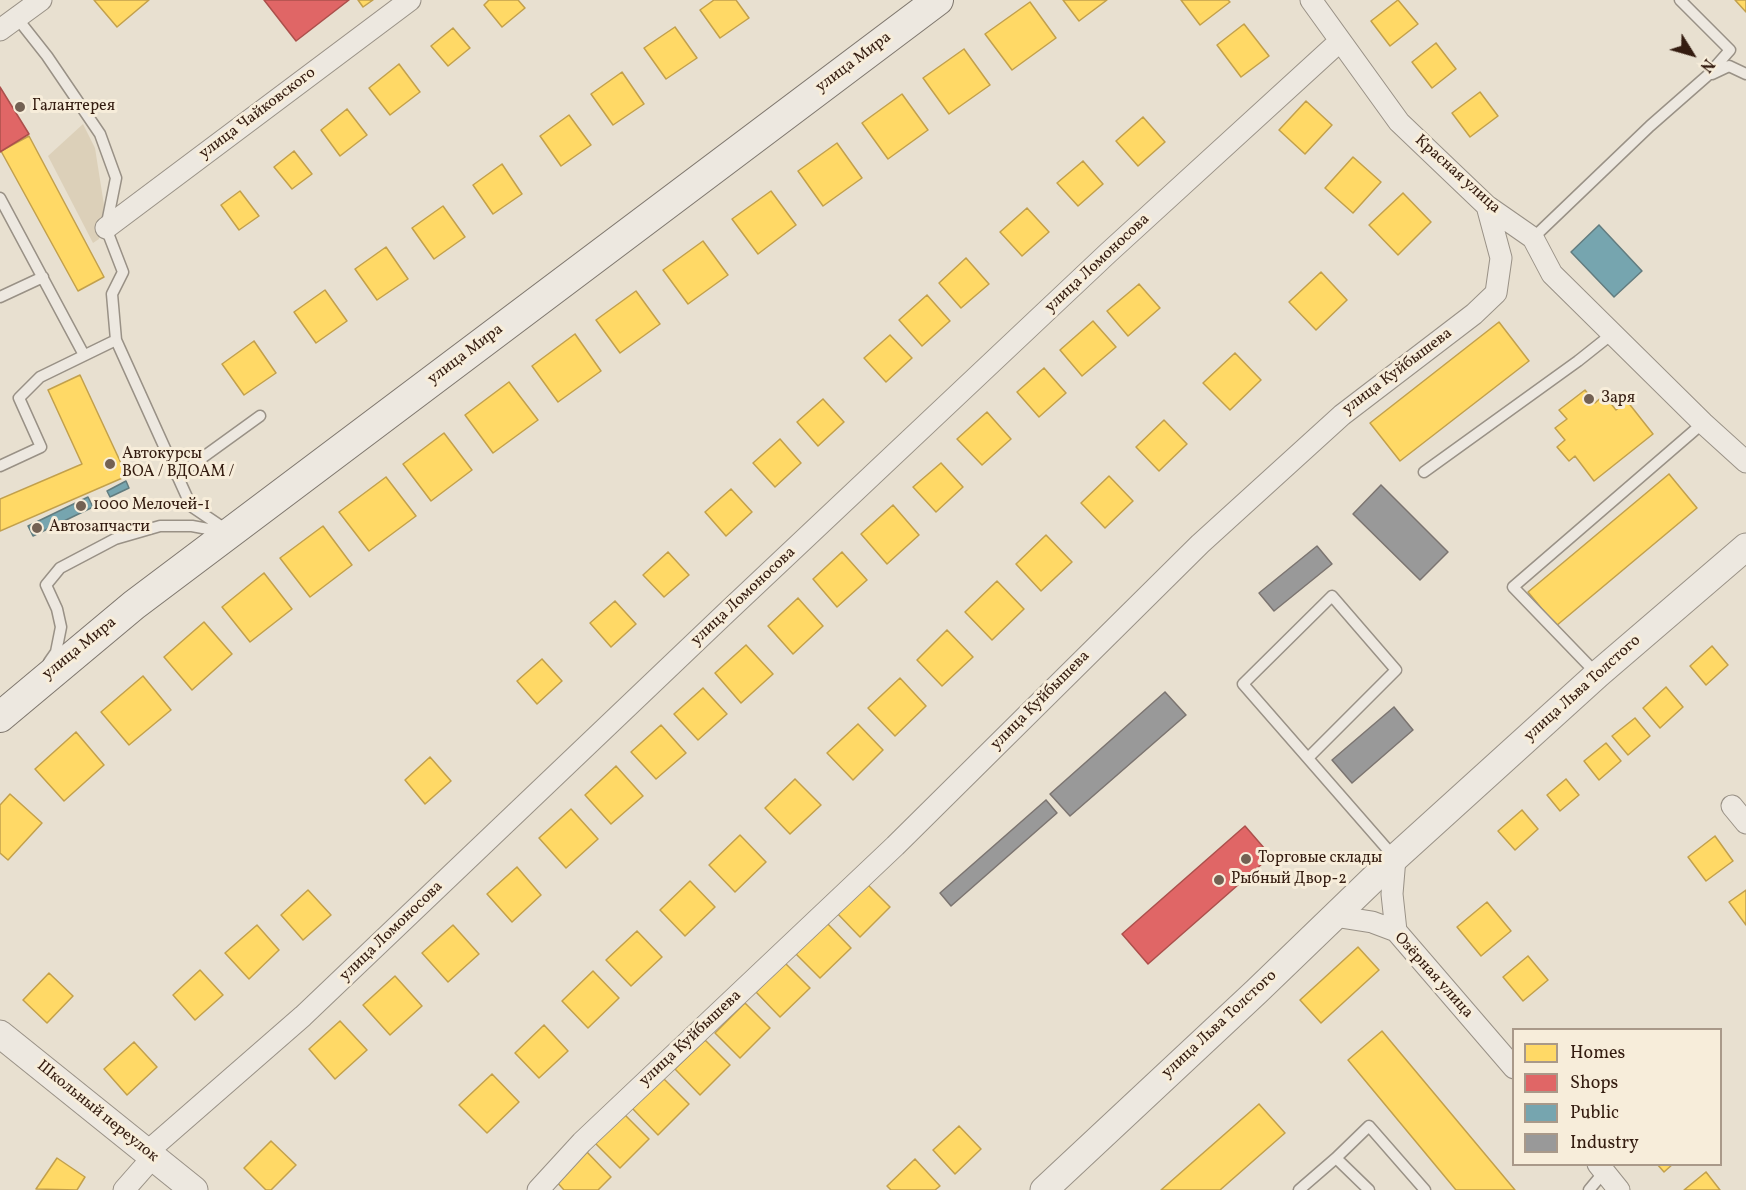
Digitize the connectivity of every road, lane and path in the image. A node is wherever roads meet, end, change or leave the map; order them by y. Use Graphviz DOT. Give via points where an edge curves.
graph roads {
  1 [pos="40,0"];
  2 [pos="410,0"];
  3 [pos="938,0"];
  4 [pos="1311,0"];
  5 [pos="1680,0"];
  6 [pos="9,24"];
  7 [pos="1340,41"];
  8 [pos="1746,74"];
  9 [pos="1707,76"];
  10 [pos="0,198"];
  11 [pos="1487,206"];
  12 [pos="106,228"];
  13 [pos="1533,238"];
  14 [pos="43,277"];
  15 [pos="0,297"];
  16 [pos="1612,334"];
  17 [pos="116,340"];
  18 [pos="84,355"];
  19 [pos="260,416"];
  20 [pos="1703,423"];
  21 [pos="1746,462"];
  22 [pos="0,466"];
  23 [pos="1424,472"];
  24 [pos="177,476"];
  25 [pos="230,533"];
  26 [pos="1746,547"];
  27 [pos="1598,674"];
  28 [pos="13,701"];
  29 [pos="1308,758"];
  30 [pos="1732,806"];
  31 [pos="1746,823"];
  32 [pos="1395,858"];
  33 [pos="1334,916"];
  34 [pos="1396,931"];
  35 [pos="0,1034"];
  36 [pos="1512,1066"];
  37 [pos="150,1155"];
  38 [pos="1336,1158"];
  39 [pos="1601,1168"];
  40 [pos="124,1190"];
  41 [pos="194,1190"];
  42 [pos="538,1190"];
  43 [pos="1044,1190"];
  44 [pos="1299,1190"];
  45 [pos="1369,1190"];
  46 [pos="1425,1190"];
  47 [pos="1589,1190"];
  48 [pos="1619,1190"];
  1 -- 6 [label="street"];
  2 -- 12 [label="street, улица Чайковского"];
  3 -- 25 [label="main road, улица Мира"];
  4 -- 7 [label="street, Красная улица"];
  5 -- 9 [label="lane" via="1730,50"];
  6 -- 12 [label="lane" via="47,56 100,134 116,178"];
  7 -- 11 [label="street, Красная улица" via="1399,122"];
  7 -- 37 [label="street, улица Ломоносова" via="726,612 303,1016"];
  8 -- 9 [label="lane" via="1729,66"];
  9 -- 13 [label="lane"];
  10 -- 14 [label="lane"];
  11 -- 13 [label="street, Красная улица"];
  11 -- 42 [label="street, улица Куйбышева" via="1501,258 1496,293 1342,415 1200,544 895,846 582,1142"];
  12 -- 17 [label="lane" via="123,272 112,294"];
  13 -- 16 [label="street, Красная улица" via="1551,274"];
  14 -- 15 [label="lane"];
  14 -- 18 [label="lane"];
  16 -- 20 [label="street, Красная улица"];
  16 -- 23 [label="lane"];
  17 -- 18 [label="lane"];
  17 -- 24 [label="lane"];
  18 -- 22 [label="lane" via="40,377 20,398 41,447"];
  19 -- 24 [label="lane"];
  20 -- 21 [label="street, Красная улица"];
  20 -- 27 [label="lane" via="1513,587"];
  24 -- 25 [label="lane" via="191,506"];
  25 -- 28 [label="main road, улица Мира"];
  25 -- 28 [label="lane" via="192,526 160,526 115,539 60,568 46,585 61,627 56,652"];
  26 -- 27 [label="street, улица Льва Толстого"];
  27 -- 32 [label="street, улица Льва Толстого"];
  29 -- 29 [label="lane" via="1243,684 1332,596 1396,670"];
  29 -- 32 [label="lane"];
  30 -- 31 [label="street"];
  32 -- 33 [label="street, улица Льва Толстого"];
  32 -- 34 [label="street" via="1392,894"];
  33 -- 34 [label="street, Озёрная улица" via="1372,922"];
  33 -- 43 [label="street, улица Льва Толстого"];
  34 -- 36 [label="street, Озёрная улица"];
  35 -- 37 [label="street, Школьный переулок"];
  37 -- 40 [label="street, улица Ломоносова"];
  37 -- 41 [label="street, Школьный переулок"];
  38 -- 44 [label="lane"];
  38 -- 45 [label="lane"];
  38 -- 46 [label="lane" via="1369,1126"];
  39 -- 47 [label="lane"];
  39 -- 48 [label="street"];
}
